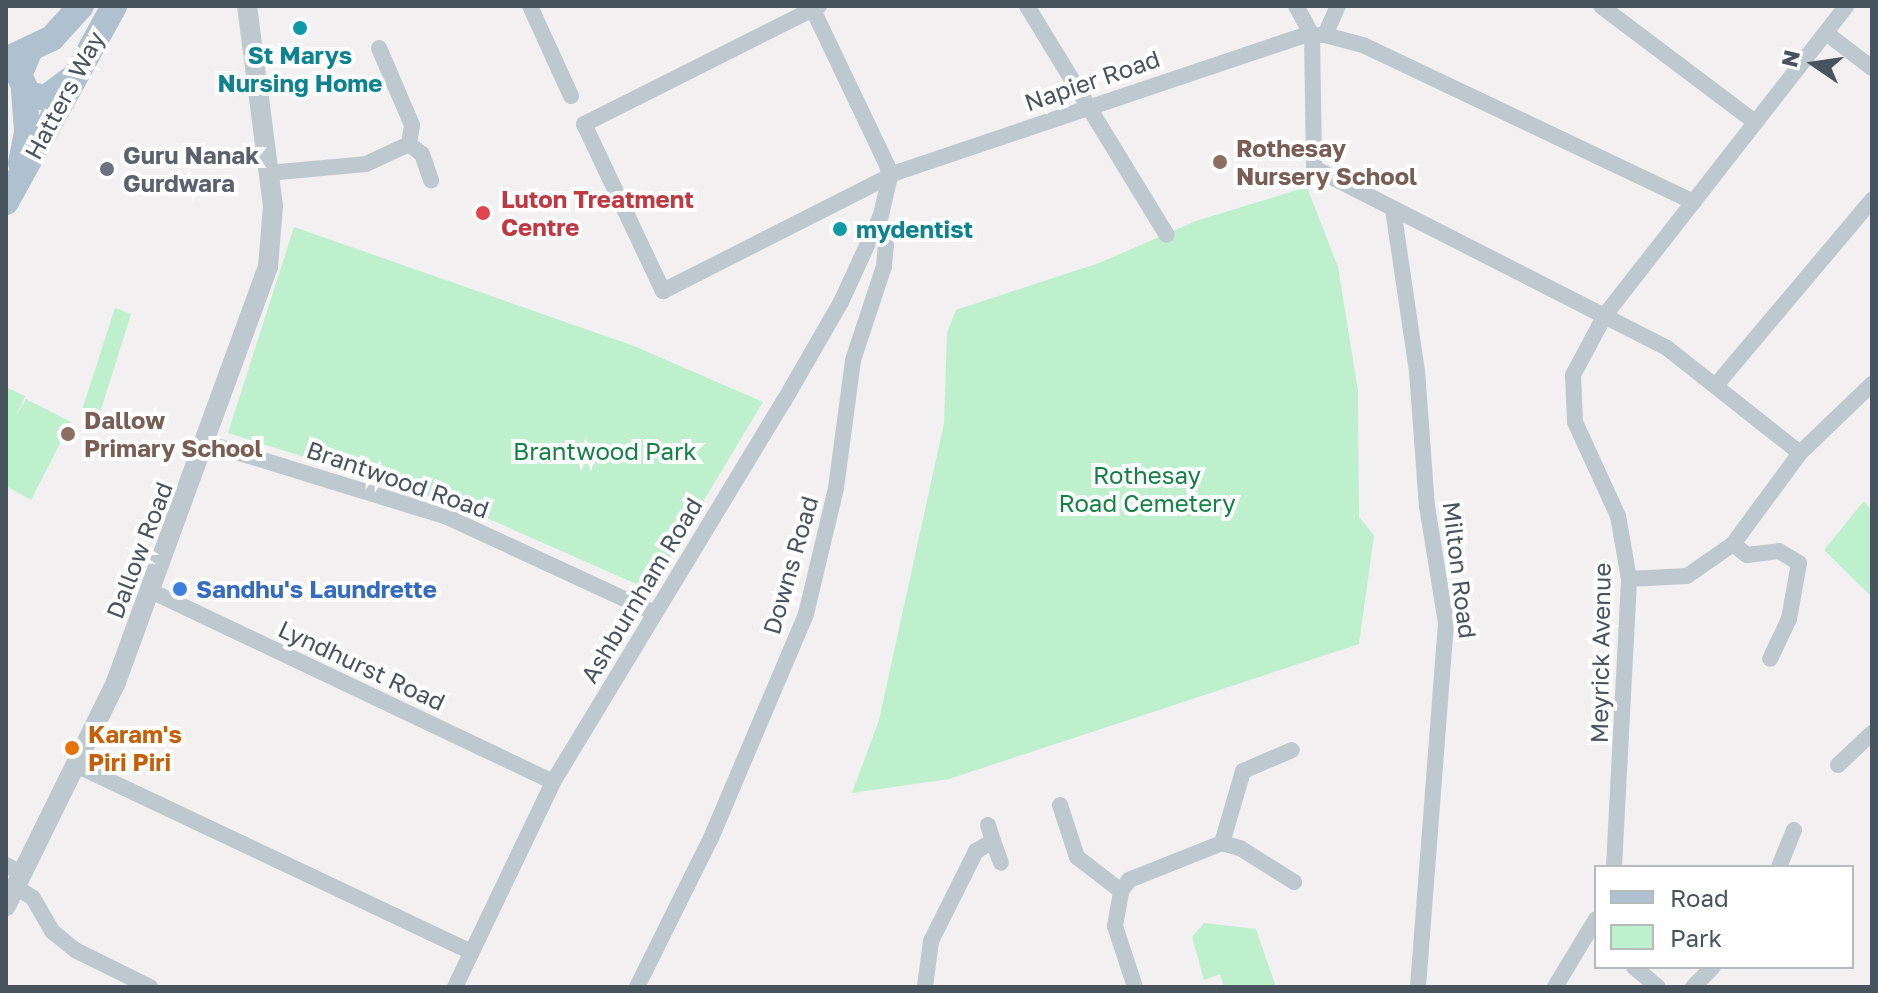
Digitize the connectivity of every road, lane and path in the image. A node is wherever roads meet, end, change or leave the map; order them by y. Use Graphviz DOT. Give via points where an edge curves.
graph roads {
  1 [pos="81,6"];
  2 [pos="114,6"];
  3 [pos="247,6"];
  4 [pos="530,6"];
  5 [pos="1027,6"];
  6 [pos="1296,6"];
  7 [pos="1338,6"];
  8 [pos="1601,6"];
  9 [pos="1846,6"];
  10 [pos="814,7"];
  11 [pos="1826,33"];
  12 [pos="1318,35"];
  13 [pos="379,48"];
  14 [pos="18,56"];
  15 [pos="1872,68"];
  16 [pos="76,75"];
  17 [pos="17,87"];
  18 [pos="571,96"];
  19 [pos="1089,106"];
  20 [pos="1755,122"];
  21 [pos="409,144"];
  22 [pos="268,173"];
  23 [pos="890,177"];
  24 [pos="431,180"];
  25 [pos="11,194"];
  26 [pos="1872,200"];
  27 [pos="1694,202"];
  28 [pos="1393,209"];
  29 [pos="875,227"];
  30 [pos="1167,235"];
  31 [pos="1605,315"];
  32 [pos="1717,384"];
  33 [pos="1872,384"];
  34 [pos="207,443"];
  35 [pos="1800,453"];
  36 [pos="1733,544"];
  37 [pos="1629,579"];
  38 [pos="151,591"];
  39 [pos="655,613"];
  40 [pos="1770,659"];
  41 [pos="1872,733"];
  42 [pos="1292,750"];
  43 [pos="1838,765"];
  44 [pos="78,766"];
  45 [pos="553,782"];
  46 [pos="1060,805"];
  47 [pos="1794,830"];
  48 [pos="1222,843"];
  49 [pos="1001,863"];
  50 [pos="1614,865"];
  51 [pos="1780,865"];
  52 [pos="15,875"];
  53 [pos="1294,882"];
  54 [pos="1121,891"];
  55 [pos="6,906"];
  56 [pos="1592,938"];
  57 [pos="471,952"];
  58 [pos="1636,969"];
  59 [pos="1711,969"];
  60 [pos="150,987"];
  61 [pos="455,987"];
  62 [pos="637,987"];
  63 [pos="925,987"];
  64 [pos="1135,987"];
  65 [pos="1418,987"];
  66 [pos="1555,987"];
  67 [pos="1658,987"];
  68 [pos="1693,987"];
  1 -- 14 [label="main road" via="62,29"];
  2 -- 16 [label="main road, Hatters Way"];
  3 -- 22 [label="street, Dallow Road"];
  4 -- 18 [label="street"];
  5 -- 19 [label="street"];
  6 -- 12 [label="street"];
  7 -- 12 [label="street"];
  8 -- 20 [label="street"];
  9 -- 11 [label="street, Meyrick Avenue"];
  10 -- 23 [label="street"];
  10 -- 23 [label="street, Napier Road" via="584,124 663,291"];
  11 -- 15 [label="street"];
  11 -- 20 [label="street, Meyrick Avenue"];
  12 -- 19 [label="street, Napier Road"];
  12 -- 27 [label="street" via="1437,79"];
  12 -- 28 [label="street" via="1314,168"];
  13 -- 21 [label="street" via="412,125"];
  14 -- 17 [label="main road, Hatters Way"];
  16 -- 17 [label="main road" via="46,98"];
  16 -- 25 [label="main road, Hatters Way"];
  17 -- 25 [label="main road, Hatters Way" via="27,131"];
  19 -- 23 [label="street, Napier Road"];
  19 -- 30 [label="street"];
  20 -- 27 [label="street, Meyrick Avenue"];
  21 -- 22 [label="street" via="366,164"];
  21 -- 24 [label="street" via="422,154"];
  22 -- 34 [label="street, Dallow Road" via="273,206 268,267"];
  23 -- 29 [label="street, Ashburnham Road"];
  26 -- 32 [label="street"];
  27 -- 31 [label="street, Meyrick Avenue"];
  28 -- 31 [label="street"];
  28 -- 65 [label="street, Milton Road" via="1446,623"];
  29 -- 39 [label="street, Ashburnham Road" via="841,302"];
  29 -- 62 [label="street, Downs Road" via="886,245 884,266 853,360 836,488 806,614 711,838"];
  31 -- 32 [label="street" via="1667,348"];
  31 -- 37 [label="street, Meyrick Avenue" via="1573,375 1570,399 1575,422 1618,516"];
  32 -- 35 [label="street"];
  33 -- 35 [label="street"];
  34 -- 38 [label="street, Dallow Road"];
  34 -- 39 [label="street, Brantwood Road" via="445,516"];
  35 -- 36 [label="street"];
  36 -- 37 [label="street" via="1687,576"];
  36 -- 40 [label="street" via="1747,555 1779,551 1799,563 1789,619"];
  37 -- 50 [label="street, Meyrick Avenue"];
  38 -- 44 [label="street, Dallow Road"];
  38 -- 45 [label="street, Lyndhurst Road"];
  39 -- 45 [label="street, Ashburnham Road"];
  41 -- 43 [label="street"];
  42 -- 48 [label="street" via="1243,771"];
  44 -- 52 [label="street, Dallow Road"];
  44 -- 57 [label="street"];
  45 -- 57 [label="street, Ashburnham Road"];
  46 -- 54 [label="street" via="1077,857"];
  47 -- 51 [label="street"];
  48 -- 53 [label="street" via="1240,848"];
  48 -- 54 [label="street" via="1142,874"];
  49 -- 63 [label="street" via="991,833 976,851 931,941"];
  52 -- 55 [label="street, Dallow Road"];
  52 -- 60 [label="street" via="53,932 75,950"];
  54 -- 64 [label="street" via="1115,926"];
  56 -- 66 [label="street"];
  57 -- 61 [label="street, Ashburnham Road"];
  58 -- 67 [label="street"];
  59 -- 68 [label="street"];
}
